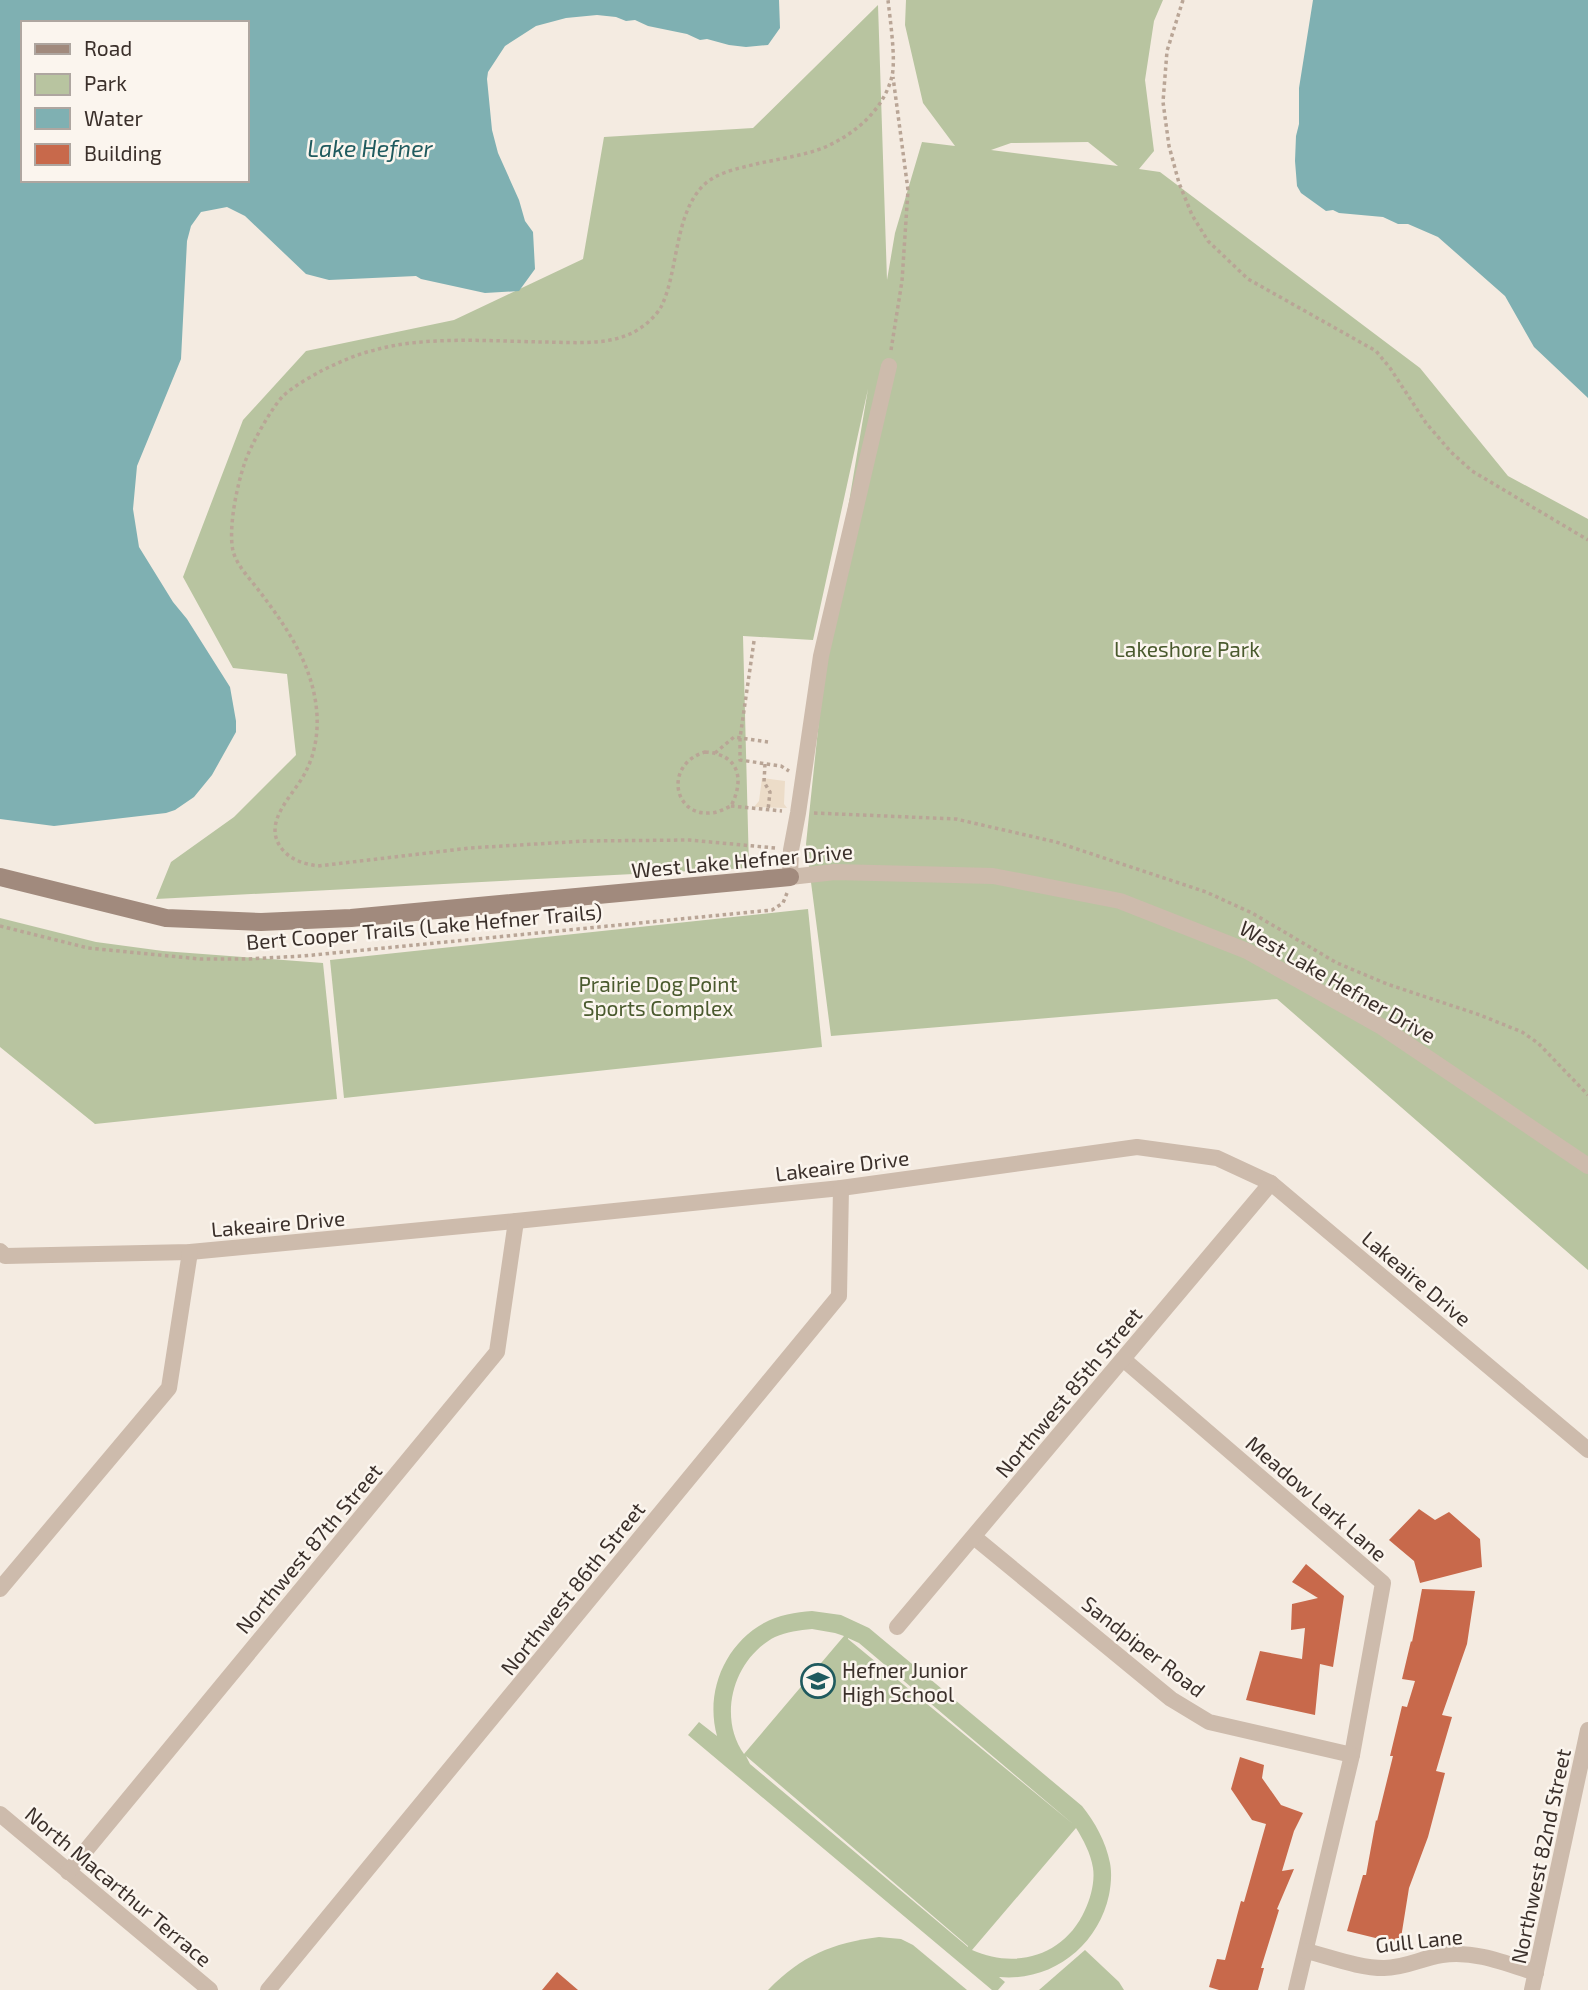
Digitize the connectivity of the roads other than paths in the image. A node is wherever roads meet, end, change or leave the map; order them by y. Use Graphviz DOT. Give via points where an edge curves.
graph roads {
  1 [pos="889,366"];
  2 [pos="0,877"];
  3 [pos="790,877"];
  4 [pos="1588,1166"];
  5 [pos="1271,1183"];
  6 [pos="841,1188"];
  7 [pos="516,1222"];
  8 [pos="190,1252"];
  9 [pos="2,1256"];
  10 [pos="1123,1359"];
  11 [pos="1588,1450"];
  12 [pos="974,1537"];
  13 [pos="0,1588"];
  14 [pos="897,1627"];
  15 [pos="1588,1730"];
  16 [pos="1352,1755"];
  17 [pos="0,1814"];
  18 [pos="68,1872"];
  19 [pos="1306,1951"];
  20 [pos="1536,1973"];
  21 [pos="210,1990"];
  22 [pos="268,1990"];
  23 [pos="1296,1990"];
  24 [pos="1532,1990"];
  1 -- 3 [label="street" via="821,656"];
  2 -- 3 [label="street, West Lake Hefner Drive" via="166,918 261,922 351,918"];
  3 -- 4 [label="street, West Lake Hefner Drive" via="835,872 993,876 1120,901 1247,951 1382,1027"];
  5 -- 6 [label="street, Lakeaire Drive" via="1217,1158 1137,1147"];
  5 -- 10 [label="street, Northwest 85th Street"];
  5 -- 11 [label="street, Lakeaire Drive"];
  6 -- 7 [label="street, Lakeaire Drive"];
  6 -- 22 [label="street, Northwest 86th Street" via="839,1296"];
  7 -- 8 [label="street, Lakeaire Drive"];
  7 -- 18 [label="street, Northwest 87th Street" via="497,1352"];
  8 -- 9 [label="street, Lakeaire Drive"];
  8 -- 13 [label="street" via="169,1388"];
  10 -- 12 [label="street, Northwest 85th Street"];
  10 -- 16 [label="street, Meadow Lark Lane" via="1383,1583"];
  12 -- 14 [label="street, Northwest 85th Street"];
  12 -- 16 [label="street, Sandpiper Road" via="1171,1699 1209,1722"];
  15 -- 20 [label="street, Northwest 82nd Street"];
  16 -- 19 [label="street"];
  17 -- 18 [label="street, North Macarthur Terrace"];
  18 -- 21 [label="street, North Macarthur Terrace"];
  19 -- 20 [label="street, Gull Lane" via="1385,1968 1463,1953"];
  19 -- 23 [label="street"];
  20 -- 24 [label="street, Northwest 82nd Street"];
}
